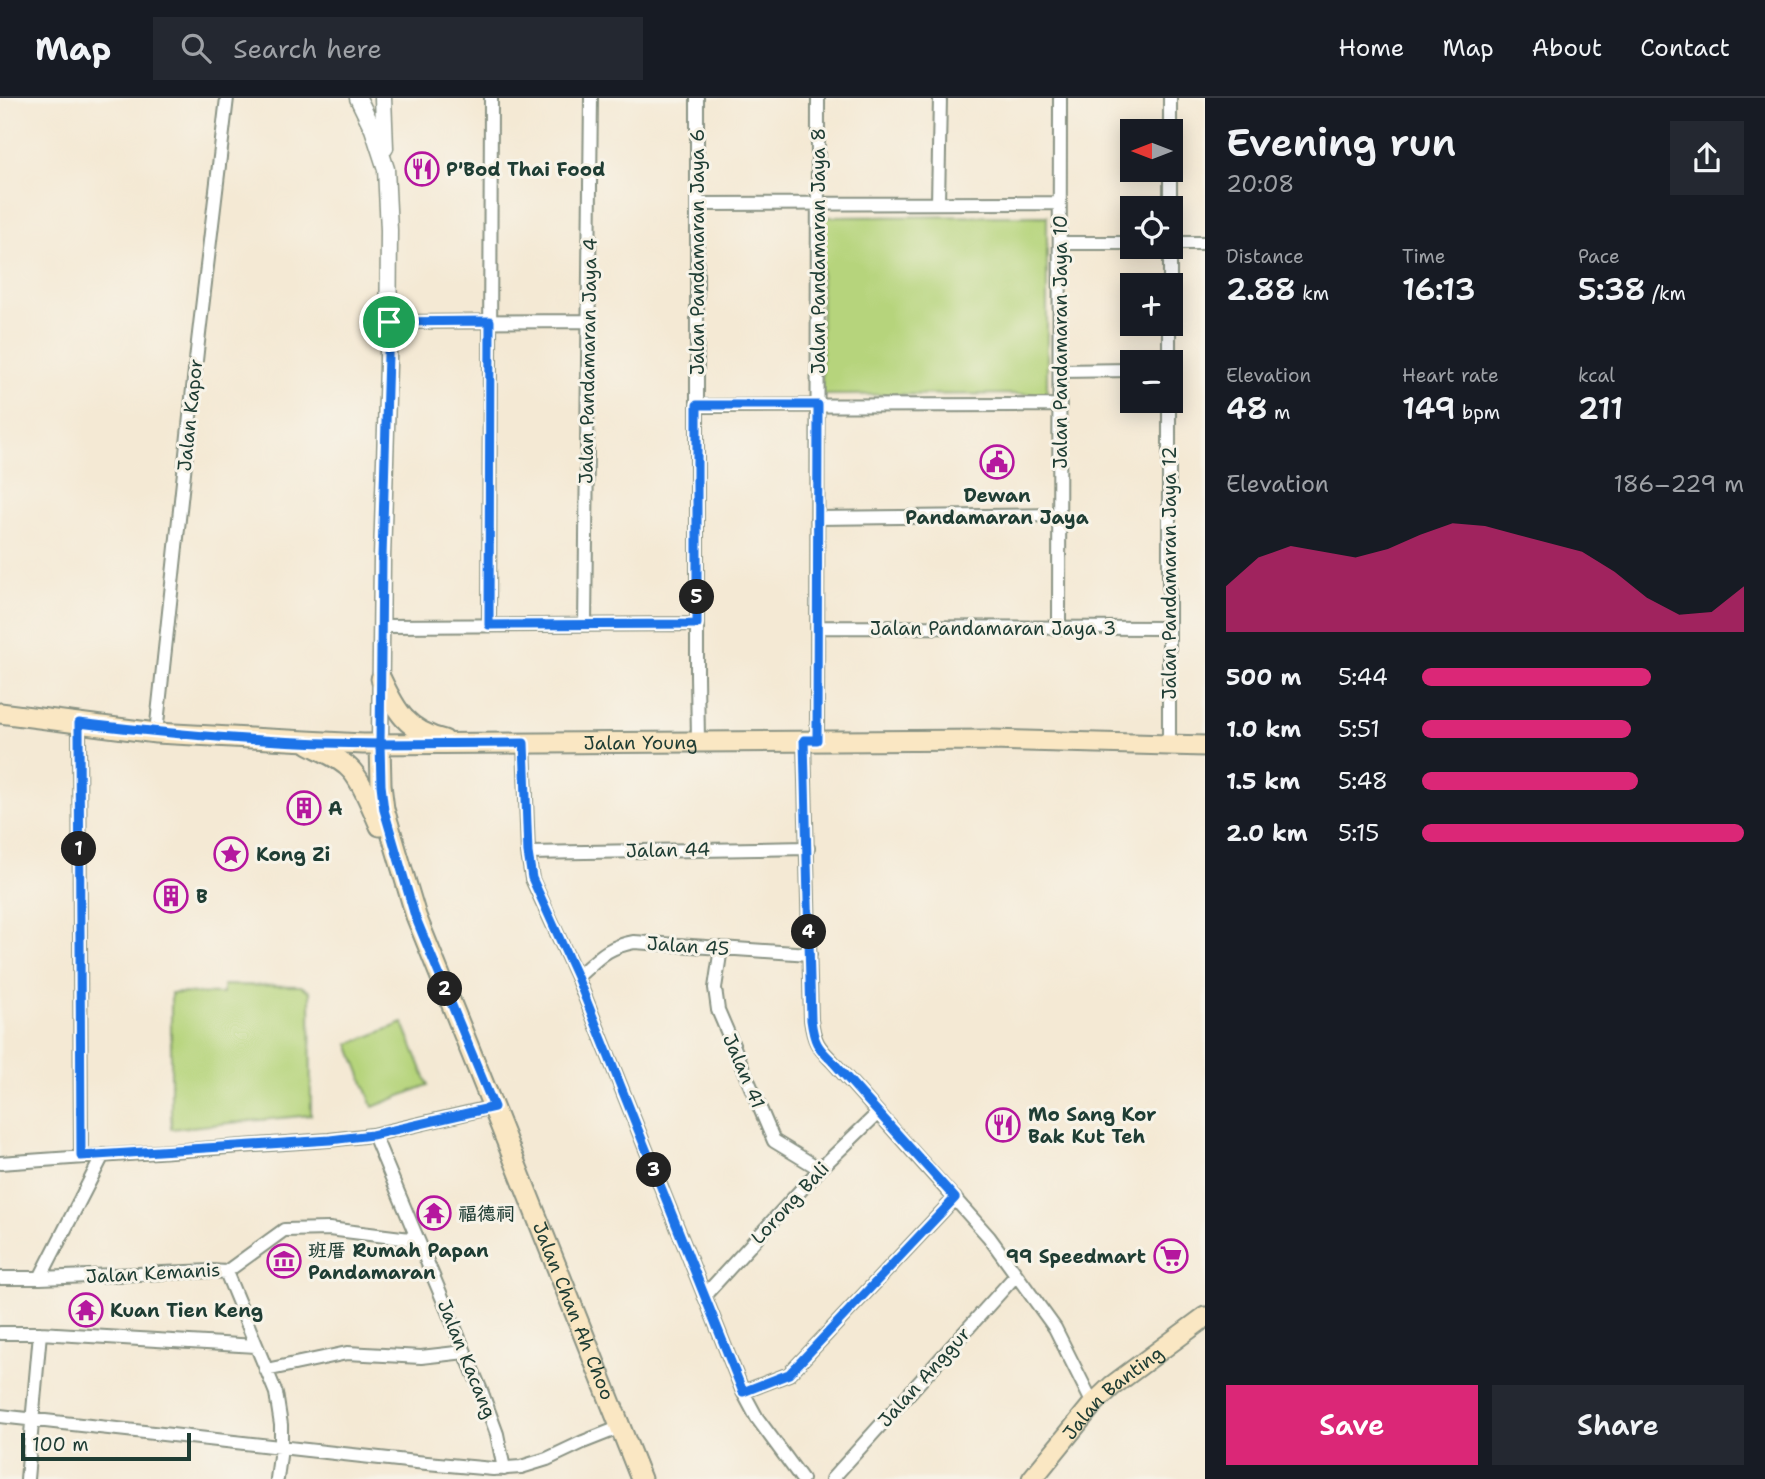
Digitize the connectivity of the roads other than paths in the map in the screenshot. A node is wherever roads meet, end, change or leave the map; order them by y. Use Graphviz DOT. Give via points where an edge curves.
graph roads {
  1 [pos="227,98"];
  2 [pos="358,98"];
  3 [pos="383,98"];
  4 [pos="491,98"];
  5 [pos="591,98"];
  6 [pos="697,98"];
  7 [pos="818,98"];
  8 [pos="940,98"];
  9 [pos="1060,98"];
  10 [pos="1170,98"];
  11 [pos="1170,119"];
  12 [pos="386,169"];
  13 [pos="938,203"];
  14 [pos="1060,203"];
  15 [pos="697,204"];
  16 [pos="818,204"];
  17 [pos="1060,243"];
  18 [pos="1120,243"];
  19 [pos="1205,243"];
  20 [pos="1183,244"];
  21 [pos="490,321"];
  22 [pos="588,321"];
  23 [pos="389,322"];
  24 [pos="1120,370"];
  25 [pos="1060,371"];
  26 [pos="697,405"];
  27 [pos="818,405"];
  28 [pos="1060,405"];
  29 [pos="1169,413"];
  30 [pos="1059,515"];
  31 [pos="817,518"];
  32 [pos="697,624"];
  33 [pos="489,625"];
  34 [pos="585,625"];
  35 [pos="382,626"];
  36 [pos="817,627"];
  37 [pos="1059,628"];
  38 [pos="1169,628"];
  39 [pos="380,678"];
  40 [pos="0,713"];
  41 [pos="79,723"];
  42 [pos="156,733"];
  43 [pos="811,740"];
  44 [pos="698,741"];
  45 [pos="305,742"];
  46 [pos="524,743"];
  47 [pos="380,744"];
  48 [pos="458,744"];
  49 [pos="1169,744"];
  50 [pos="1205,746"];
  51 [pos="808,848"];
  52 [pos="528,853"];
  53 [pos="401,870"];
  54 [pos="721,948"];
  55 [pos="810,954"];
  56 [pos="577,977"];
  57 [pos="494,1107"];
  58 [pos="878,1113"];
  59 [pos="374,1135"];
  60 [pos="103,1154"];
  61 [pos="81,1156"];
  62 [pos="0,1163"];
  63 [pos="820,1169"];
  64 [pos="955,1198"];
  65 [pos="418,1240"];
  66 [pos="226,1272"];
  67 [pos="1016,1275"];
  68 [pos="0,1278"];
  69 [pos="40,1278"];
  70 [pos="704,1296"];
  71 [pos="1205,1317"];
  72 [pos="0,1333"];
  73 [pos="40,1333"];
  74 [pos="256,1346"];
  75 [pos="465,1352"];
  76 [pos="266,1370"];
  77 [pos="743,1392"];
  78 [pos="1093,1404"];
  79 [pos="0,1416"];
  80 [pos="33,1420"];
  81 [pos="621,1427"];
  82 [pos="281,1448"];
  83 [pos="504,1469"];
  84 [pos="27,1479"];
  85 [pos="277,1479"];
  86 [pos="641,1479"];
  87 [pos="802,1479"];
  88 [pos="832,1479"];
  89 [pos="1032,1479"];
  1 -- 42 [label="street, Jalan Kapor"];
  2 -- 12 [label="street"];
  3 -- 12 [label="street"];
  4 -- 21 [label="street"];
  5 -- 22 [label="street, Jalan Pandamaran Jaya 4"];
  6 -- 15 [label="street, Jalan Pandamaran Jaya 6"];
  7 -- 16 [label="street, Jalan Pandamaran Jaya 8"];
  8 -- 13 [label="street"];
  9 -- 14 [label="street, Jalan Pandamaran Jaya 10"];
  10 -- 11 [label="street"];
  12 -- 23 [label="street"];
  13 -- 14 [label="street"];
  13 -- 16 [label="street"];
  14 -- 17 [label="street, Jalan Pandamaran Jaya 10"];
  15 -- 16 [label="street"];
  15 -- 26 [label="street, Jalan Pandamaran Jaya 6"];
  16 -- 27 [label="street, Jalan Pandamaran Jaya 8"];
  17 -- 18 [label="street"];
  17 -- 25 [label="street, Jalan Pandamaran Jaya 10"];
  19 -- 20 [label="street"];
  21 -- 22 [label="street"];
  21 -- 23 [label="street"];
  21 -- 33 [label="street"];
  22 -- 34 [label="street, Jalan Pandamaran Jaya 4"];
  23 -- 35 [label="street"];
  24 -- 25 [label="street"];
  25 -- 28 [label="street, Jalan Pandamaran Jaya 10"];
  26 -- 27 [label="street"];
  26 -- 32 [label="street, Jalan Pandamaran Jaya 6"];
  27 -- 28 [label="street"];
  27 -- 31 [label="street, Jalan Pandamaran Jaya 8"];
  28 -- 30 [label="street, Jalan Pandamaran Jaya 10"];
  29 -- 38 [label="street, Jalan Pandamaran Jaya 12"];
  30 -- 31 [label="street"];
  30 -- 37 [label="street, Jalan Pandamaran Jaya 10"];
  31 -- 36 [label="street, Jalan Pandamaran Jaya 8"];
  32 -- 34 [label="street"];
  32 -- 44 [label="street, Jalan Pandamaran Jaya 6"];
  33 -- 34 [label="street"];
  33 -- 35 [label="street"];
  35 -- 39 [label="street"];
  36 -- 37 [label="street, Jalan Pandamaran Jaya 3"];
  36 -- 43 [label="street, Jalan Pandamaran Jaya 8"];
  37 -- 38 [label="street, Jalan Pandamaran Jaya 3"];
  38 -- 49 [label="street, Jalan Pandamaran Jaya 12"];
  39 -- 47 [label="street"];
  39 -- 48 [label="main road" via="405,720 434,738"];
  40 -- 41 [label="main road, Jalan Young"];
  41 -- 42 [label="main road, Jalan Young"];
  41 -- 61 [label="street"];
  42 -- 45 [label="main road, Jalan Young"];
  43 -- 44 [label="main road, Jalan Young"];
  43 -- 49 [label="main road, Jalan Young"];
  43 -- 51 [label="street, Jalan Pandamaran Jaya 8"];
  44 -- 46 [label="main road, Jalan Young"];
  45 -- 47 [label="main road, Jalan Young"];
  45 -- 53 [label="main road" via="351,769"];
  46 -- 48 [label="main road, Jalan Young"];
  46 -- 52 [label="street"];
  47 -- 48 [label="main road, Jalan Young"];
  47 -- 53 [label="main road, Jalan Chan Ah Choo" via="384,810"];
  49 -- 50 [label="main road, Jalan Young"];
  51 -- 52 [label="street, Jalan 44"];
  51 -- 55 [label="street, Jalan Pandamaran Jaya 8"];
  52 -- 56 [label="street" via="532,878"];
  53 -- 57 [label="main road, Jalan Chan Ah Choo" via="415,916"];
  54 -- 55 [label="street, Jalan 45"];
  54 -- 56 [label="street, Jalan 45" via="618,945"];
  54 -- 63 [label="street, Jalan 41" via="715,988 718,1010 774,1141"];
  55 -- 58 [label="street, Jalan Pandamaran Jaya 8" via="814,1040"];
  56 -- 70 [label="street"];
  57 -- 59 [label="street"];
  57 -- 81 [label="main road, Jalan Chan Ah Choo"];
  58 -- 63 [label="street, Lorong Bali"];
  58 -- 64 [label="street, Jalan Pandamaran Jaya 8"];
  59 -- 60 [label="street"];
  59 -- 65 [label="street, Jalan Kacang"];
  60 -- 61 [label="street"];
  60 -- 69 [label="street"];
  61 -- 62 [label="street"];
  63 -- 70 [label="street, Lorong Bali"];
  64 -- 67 [label="street, Jalan Pandamaran Jaya 8"];
  64 -- 77 [label="street" via="789,1374"];
  65 -- 66 [label="street, Jalan Kemanis" via="329,1229 284,1230"];
  65 -- 75 [label="street, Jalan Kacang"];
  66 -- 69 [label="street, Jalan Kemanis"];
  66 -- 74 [label="street"];
  67 -- 78 [label="street, Jalan Pandamaran Jaya 8" via="1055,1328"];
  67 -- 88 [label="street, Jalan Anggur"];
  68 -- 69 [label="street, Jalan Kemanis"];
  70 -- 77 [label="street"];
  71 -- 78 [label="main road, Jalan Banting"];
  72 -- 73 [label="street"];
  73 -- 74 [label="street"];
  73 -- 80 [label="street"];
  74 -- 76 [label="street"];
  75 -- 76 [label="street" via="421,1356 347,1353"];
  75 -- 83 [label="street, Jalan Kacang" via="497,1434"];
  76 -- 82 [label="street" via="280,1411"];
  77 -- 87 [label="street"];
  78 -- 89 [label="main road, Jalan Banting"];
  79 -- 80 [label="street"];
  80 -- 82 [label="street"];
  80 -- 84 [label="street"];
  81 -- 83 [label="street" via="547,1460"];
  81 -- 86 [label="main road, Jalan Chan Ah Choo"];
  82 -- 83 [label="street"];
  82 -- 85 [label="street"];
}
